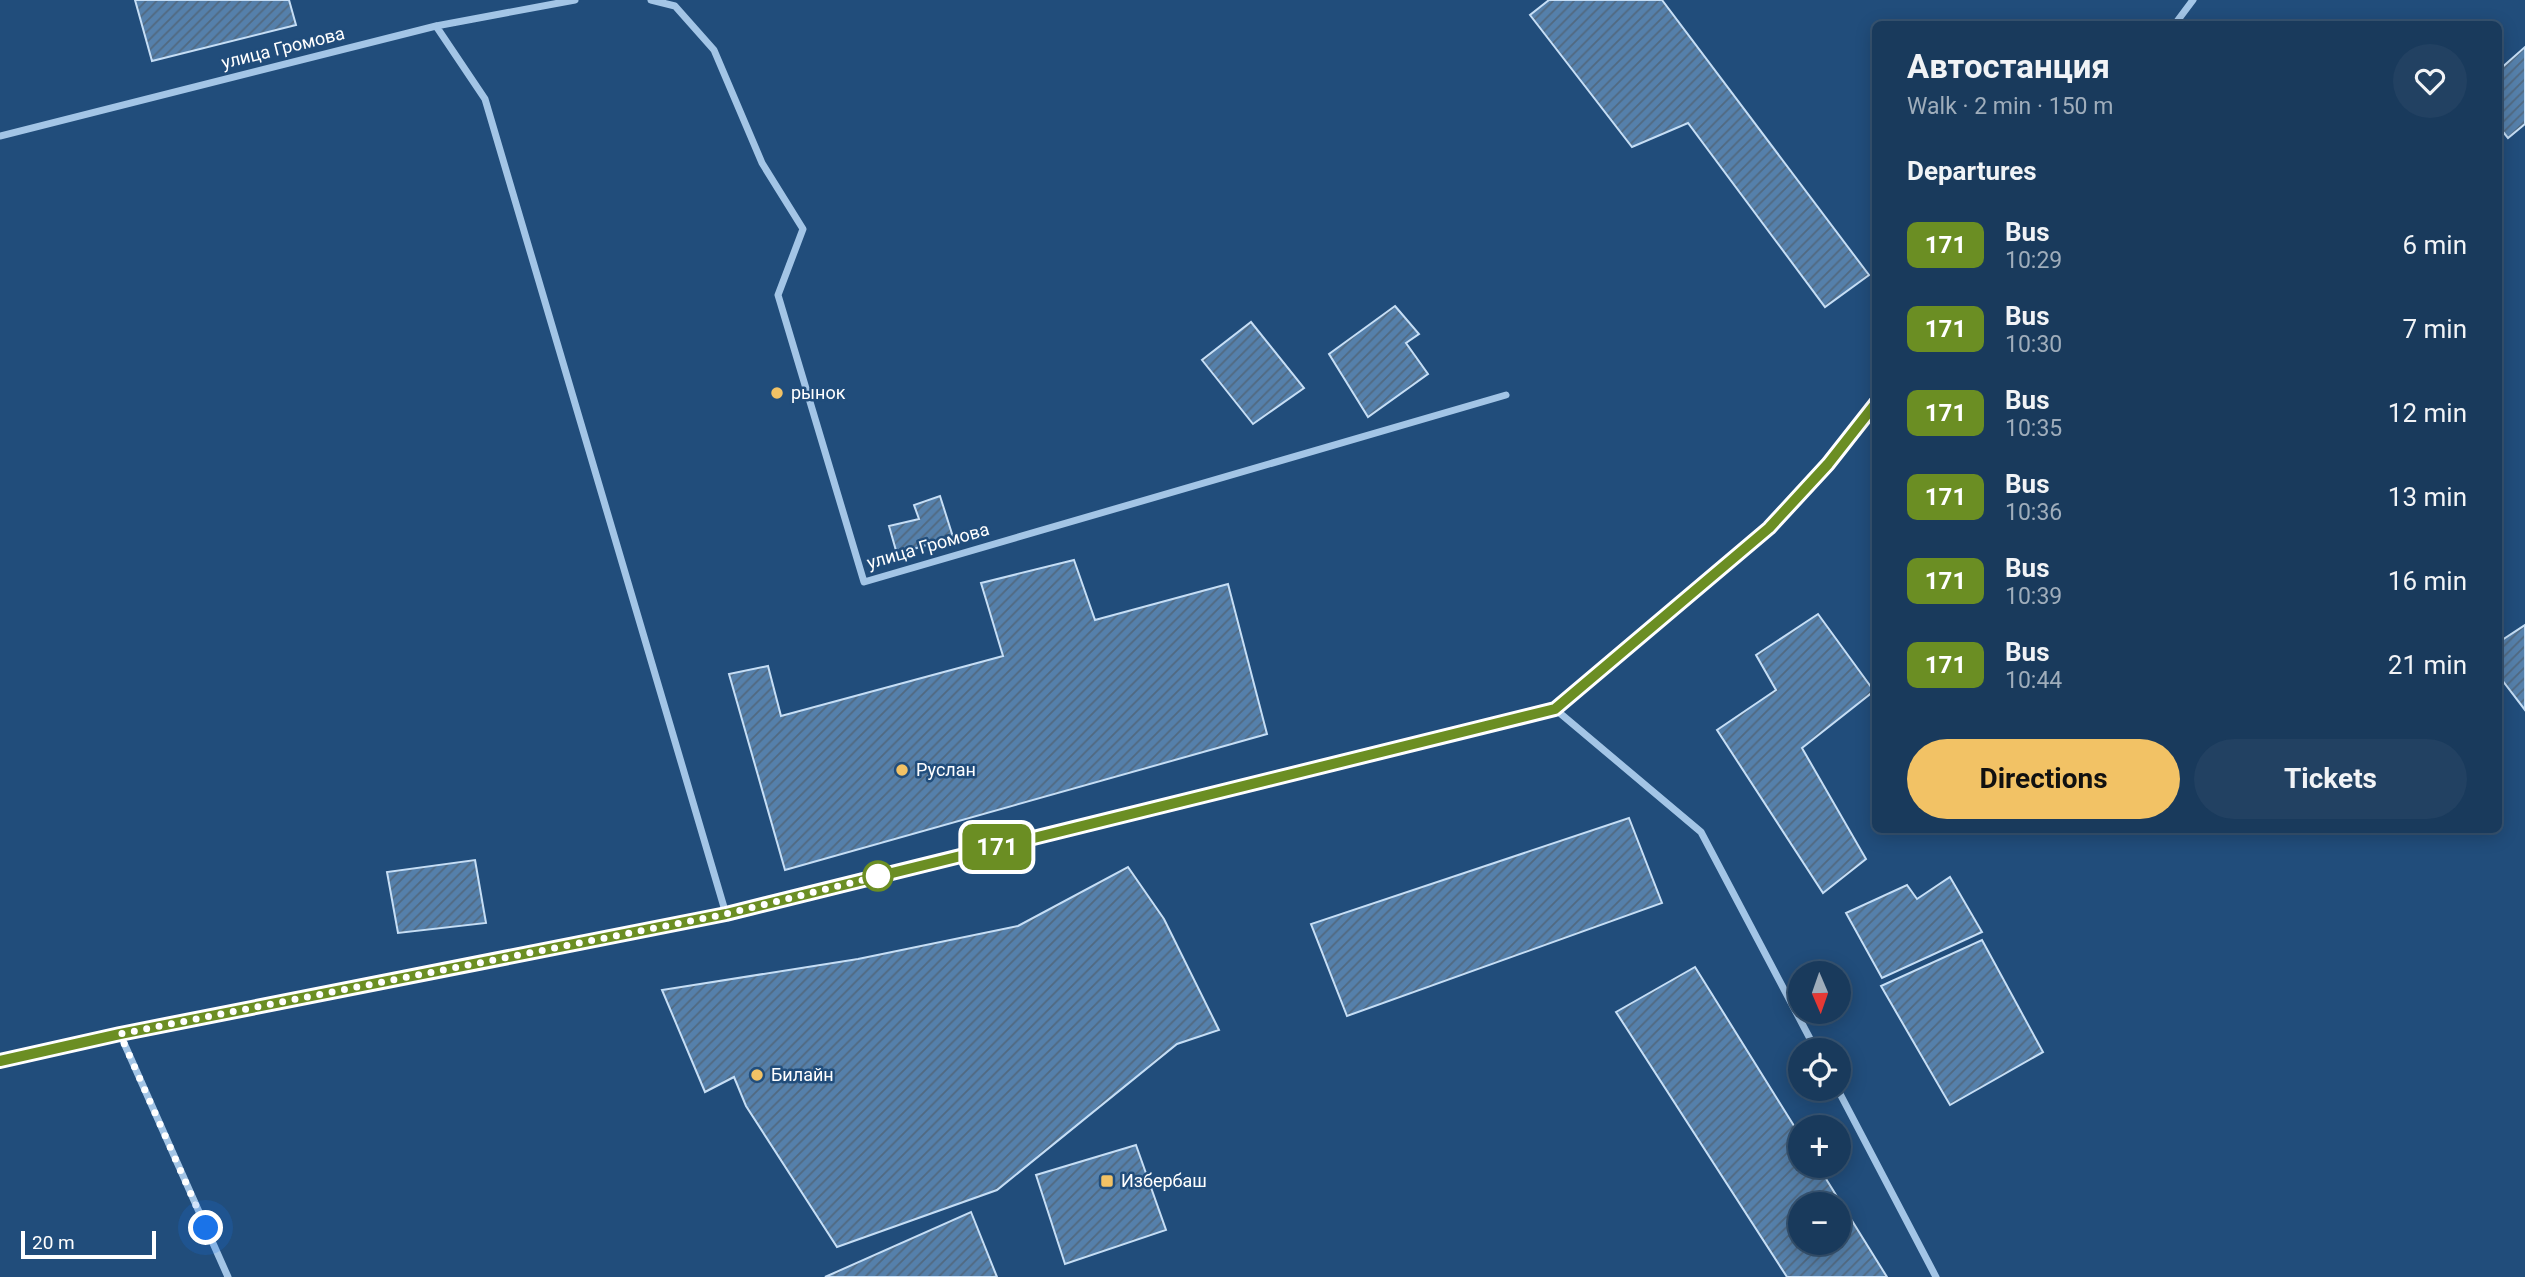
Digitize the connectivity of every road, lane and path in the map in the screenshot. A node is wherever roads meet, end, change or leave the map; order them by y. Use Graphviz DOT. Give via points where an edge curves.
graph roads {
  1 [pos="575,0"];
  2 [pos="651,0"];
  3 [pos="2193,0"];
  4 [pos="2177,21"];
  5 [pos="436,26"];
  6 [pos="0,136"];
  7 [pos="1506,395"];
  8 [pos="1872,408"];
  9 [pos="1555,709"];
  10 [pos="726,914"];
  11 [pos="120,1034"];
  12 [pos="1810,1038"];
  13 [pos="0,1061"];
  14 [pos="1844,1101"];
  15 [pos="228,1277"];
  16 [pos="1937,1277"];
  1 -- 5 [label="street, улица Громова"];
  2 -- 7 [label="street, улица Громова" via="675,6 714,50 762,163 803,229 778,295 864,582"];
  3 -- 4 [label="street"];
  5 -- 6 [label="street, улица Громова"];
  5 -- 10 [label="street" via="485,99"];
  8 -- 9 [label="street" via="1769,528"];
  9 -- 10 [label="street"];
  9 -- 12 [label="street" via="1701,832"];
  10 -- 11 [label="street"];
  11 -- 13 [label="street"];
  11 -- 15 [label="street"];
  14 -- 16 [label="street"];
}
